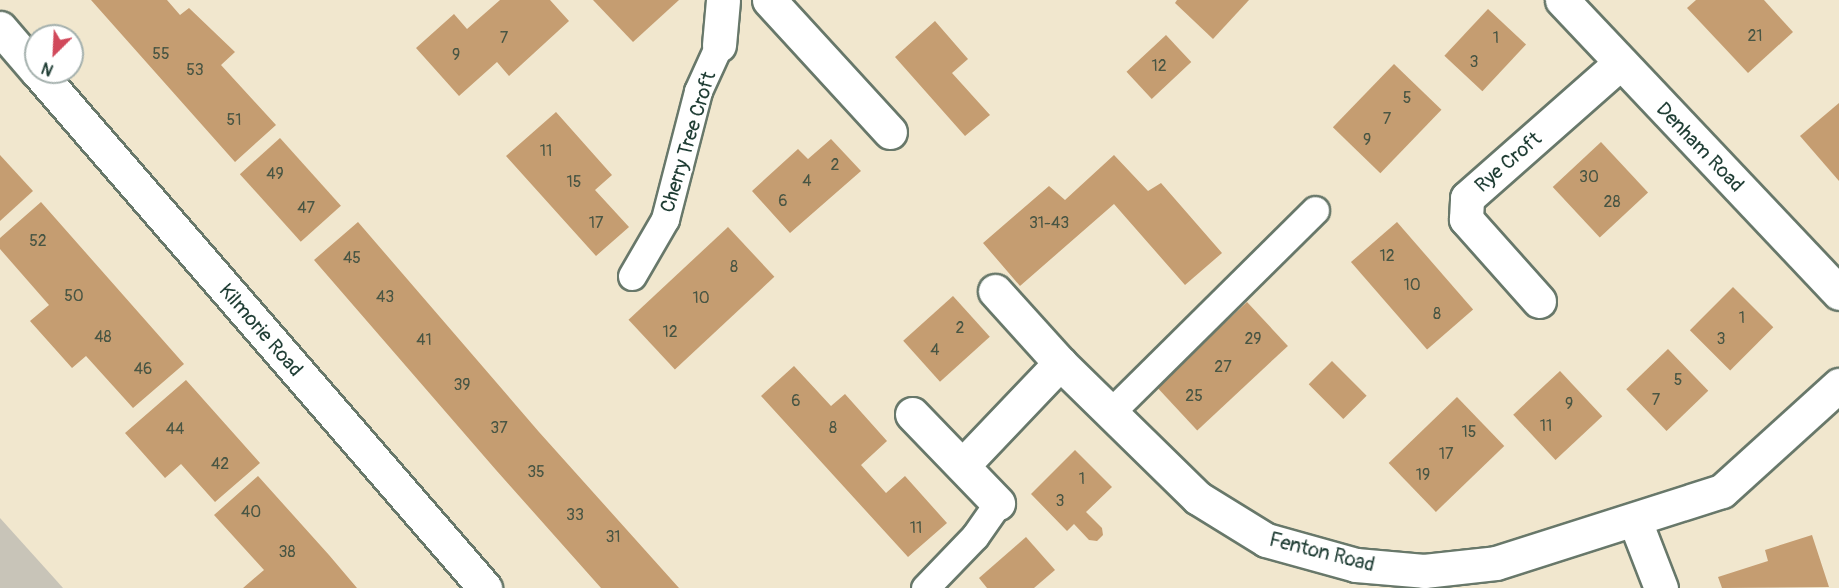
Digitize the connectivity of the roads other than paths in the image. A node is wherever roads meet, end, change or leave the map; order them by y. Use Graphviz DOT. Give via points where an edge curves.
graph roads {
  1 [pos="723,0"];
  2 [pos="769,0"];
  3 [pos="1562,0"];
  4 [pos="0,28"];
  5 [pos="719,45"];
  6 [pos="24,56"];
  7 [pos="1620,63"];
  8 [pos="48,84"];
  9 [pos="890,132"];
  10 [pos="1315,210"];
  11 [pos="632,276"];
  12 [pos="994,291"];
  13 [pos="1839,293"];
  14 [pos="1539,301"];
  15 [pos="1060,363"];
  16 [pos="1839,385"];
  17 [pos="1111,412"];
  18 [pos="912,414"];
  19 [pos="963,465"];
  20 [pos="998,503"];
  21 [pos="1635,521"];
  22 [pos="1354,576"];
  23 [pos="485,588"];
  24 [pos="924,588"];
  25 [pos="1661,588"];
  1 -- 5 [label="street, Cherry Tree Croft"];
  2 -- 9 [label="street"];
  3 -- 7 [label="street, Denham Road"];
  4 -- 6 [label="street, Kilmorie Road"];
  5 -- 11 [label="lane, Cherry Tree Croft" via="698,91 665,219"];
  7 -- 13 [label="street, Denham Road"];
  7 -- 14 [label="street, Rye Croft" via="1467,198 1466,219"];
  8 -- 23 [label="street, Kilmorie Road"];
  10 -- 17 [label="lane"];
  12 -- 15 [label="street, Fenton Road"];
  15 -- 17 [label="street, Fenton Road"];
  15 -- 19 [label="street"];
  16 -- 21 [label="street, Fenton Road" via="1722,491"];
  17 -- 22 [label="street, Fenton Road" via="1198,498 1266,540"];
  18 -- 19 [label="street"];
  19 -- 20 [label="street"];
  20 -- 24 [label="lane" via="975,536"];
  21 -- 22 [label="street, Fenton Road" via="1496,563"];
  21 -- 25 [label="street"];
}
